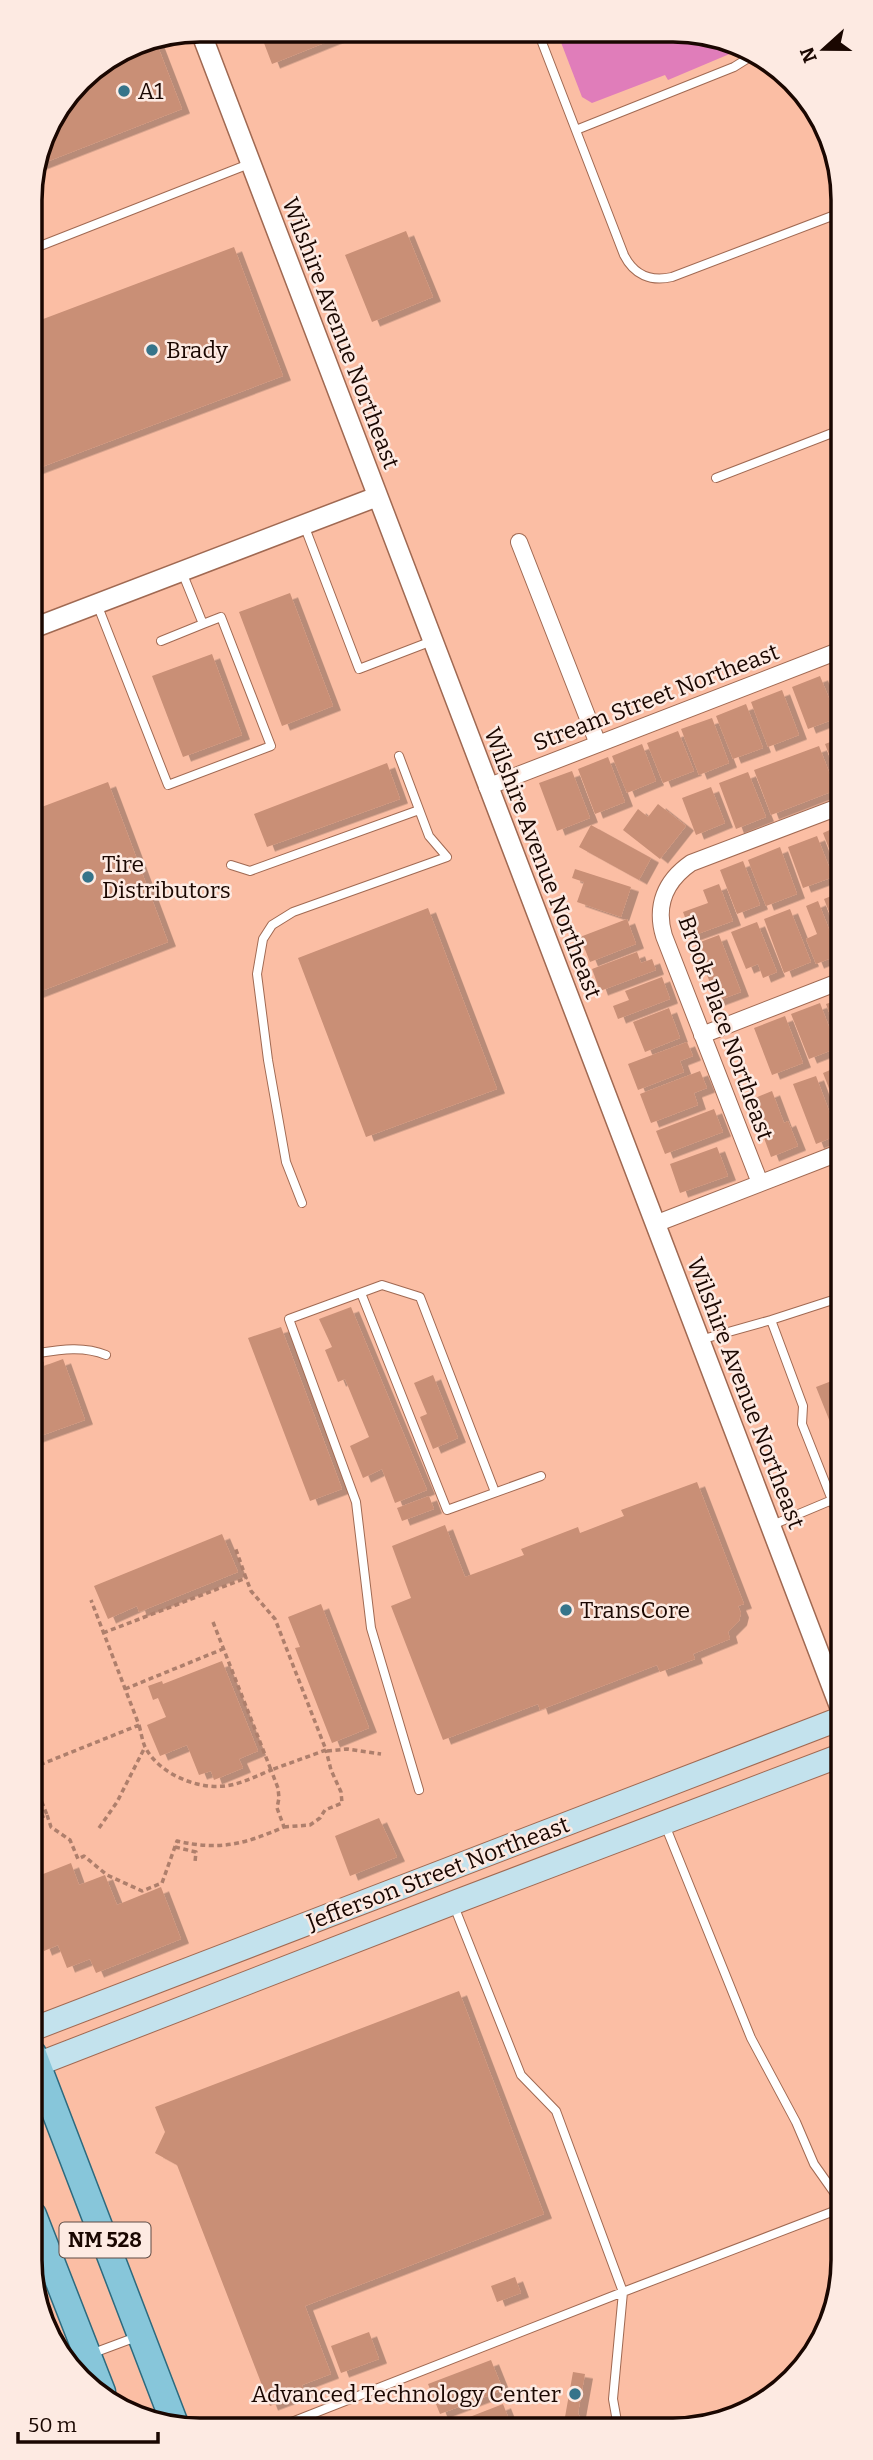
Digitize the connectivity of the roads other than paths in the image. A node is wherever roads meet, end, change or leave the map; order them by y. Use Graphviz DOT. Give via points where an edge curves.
graph roads {
  1 [pos="205,42"];
  2 [pos="542,42"];
  3 [pos="746,60"];
  4 [pos="576,130"];
  5 [pos="251,164"];
  6 [pos="831,216"];
  7 [pos="42,245"];
  8 [pos="831,433"];
  9 [pos="716,478"];
  10 [pos="376,497"];
  11 [pos="304,525"];
  12 [pos="519,542"];
  13 [pos="182,571"];
  14 [pos="97,604"];
  15 [pos="203,624"];
  16 [pos="42,625"];
  17 [pos="160,641"];
  18 [pos="432,642"];
  19 [pos="831,654"];
  20 [pos="598,744"];
  21 [pos="399,756"];
  22 [pos="487,787"];
  23 [pos="419,810"];
  24 [pos="831,810"];
  25 [pos="231,865"];
  26 [pos="831,985"];
  27 [pos="702,1035"];
  28 [pos="831,1156"];
  29 [pos="760,1183"];
  30 [pos="302,1203"];
  31 [pos="655,1224"];
  32 [pos="361,1293"];
  33 [pos="831,1301"];
  34 [pos="771,1320"];
  35 [pos="699,1340"];
  36 [pos="42,1353"];
  37 [pos="106,1355"];
  38 [pos="541,1476"];
  39 [pos="495,1492"];
  40 [pos="831,1497"];
  41 [pos="831,1500"];
  42 [pos="770,1526"];
  43 [pos="831,1687"];
  44 [pos="831,1720"];
  45 [pos="831,1759"];
  46 [pos="419,1790"];
  47 [pos="663,1823"];
  48 [pos="453,1903"];
  49 [pos="42,2026"];
  50 [pos="42,2058"];
  51 [pos="42,2081"];
  52 [pos="831,2188"];
  53 [pos="831,2214"];
  54 [pos="42,2243"];
  55 [pos="623,2292"];
  56 [pos="142,2335"];
  57 [pos="80,2361"];
  58 [pos="172,2416"];
  59 [pos="302,2418"];
  60 [pos="616,2418"];
  1 -- 5 [label="street, Wilshire Avenue Northeast"];
  2 -- 4 [label="lane"];
  3 -- 4 [label="lane"];
  4 -- 6 [label="lane" via="624,256 633,269 648,278 672,277"];
  5 -- 7 [label="lane"];
  5 -- 10 [label="street, Wilshire Avenue Northeast"];
  8 -- 9 [label="lane"];
  10 -- 11 [label="street"];
  10 -- 18 [label="street, Wilshire Avenue Northeast"];
  11 -- 13 [label="street"];
  11 -- 18 [label="lane" via="359,669"];
  12 -- 20 [label="street"];
  13 -- 14 [label="street"];
  13 -- 15 [label="lane"];
  14 -- 15 [label="lane" via="168,785 271,746 221,617"];
  14 -- 16 [label="street"];
  15 -- 17 [label="lane"];
  18 -- 22 [label="street, Wilshire Avenue Northeast"];
  19 -- 20 [label="street, Stream Street Northeast"];
  20 -- 22 [label="street, Stream Street Northeast"];
  21 -- 23 [label="lane"];
  22 -- 31 [label="street, Wilshire Avenue Northeast"];
  23 -- 25 [label="lane" via="250,871"];
  23 -- 30 [label="lane" via="429,836 447,857 293,912 272,925 263,939 257,974 268,1060 286,1162"];
  24 -- 27 [label="street, Brook Place Northeast" via="691,863 667,888 660,924"];
  26 -- 27 [label="street"];
  27 -- 29 [label="street, Brook Place Northeast"];
  28 -- 29 [label="street"];
  29 -- 31 [label="street"];
  31 -- 35 [label="street, Wilshire Avenue Northeast"];
  32 -- 39 [label="lane" via="382,1285 420,1297"];
  32 -- 39 [label="lane" via="447,1510"];
  32 -- 46 [label="lane" via="289,1319 356,1502 371,1628"];
  33 -- 34 [label="lane"];
  34 -- 35 [label="lane"];
  34 -- 40 [label="lane" via="803,1406 802,1424"];
  35 -- 42 [label="street, Wilshire Avenue Northeast"];
  36 -- 37 [label="lane" via="76,1348"];
  38 -- 39 [label="lane"];
  41 -- 42 [label="lane"];
  42 -- 43 [label="street, Wilshire Avenue Northeast"];
  44 -- 49 [label="main road, Jefferson Street Northeast"];
  45 -- 47 [label="main road, Jefferson Street Northeast"];
  47 -- 48 [label="main road, Jefferson Street Northeast"];
  47 -- 52 [label="lane" via="751,2038 814,2164"];
  48 -- 50 [label="main road, Jefferson Street Northeast"];
  48 -- 55 [label="lane" via="521,2075 556,2111"];
  51 -- 56 [label="main road, NM 528"];
  53 -- 55 [label="lane"];
  54 -- 57 [label="main road, NM 528"];
  55 -- 59 [label="lane"];
  55 -- 60 [label="lane" via="613,2399"];
  56 -- 57 [label="lane"];
  56 -- 58 [label="main road, NM 528"];
}
